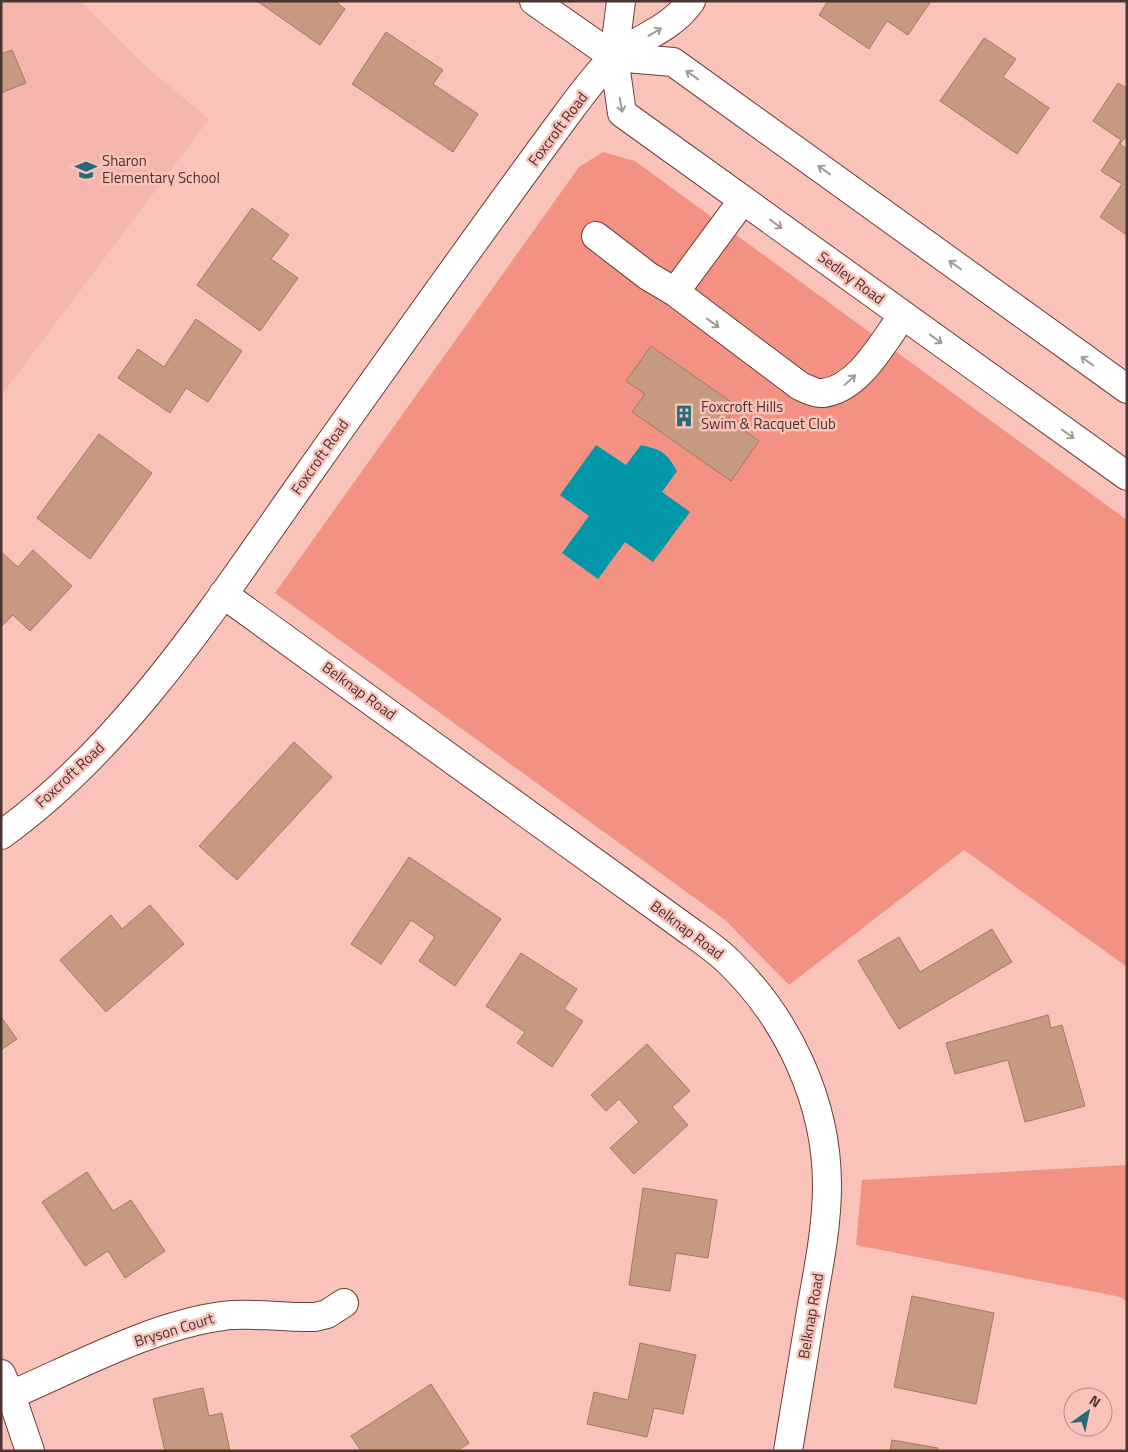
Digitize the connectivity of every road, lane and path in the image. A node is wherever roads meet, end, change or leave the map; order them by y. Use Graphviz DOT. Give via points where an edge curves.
graph roads {
  1 [pos="534,1"];
  2 [pos="621,1"];
  3 [pos="691,1"];
  4 [pos="614,57"];
  5 [pos="743,200"];
  6 [pos="596,236"];
  7 [pos="676,292"];
  8 [pos="903,315"];
  9 [pos="1127,389"];
  10 [pos="1127,476"];
  11 [pos="223,594"];
  12 [pos="1,835"];
  13 [pos="344,1303"];
  14 [pos="6,1384"];
  15 [pos="30,1451"];
  16 [pos="788,1451"];
  1 -- 4 [label="street"];
  2 -- 4 [label="street"];
  4 -- 3 [label="street, Foxcroft Road, one-way" via="680,17"];
  4 -- 5 [label="street, Sedley Road, one-way" via="622,113"];
  9 -- 4 [label="street, one-way" via="674,62"];
  4 -- 11 [label="street, Foxcroft Road" via="567,115"];
  5 -- 7 [label="street"];
  5 -- 8 [label="street, Sedley Road, one-way"];
  6 -- 7 [label="street" via="648,276"];
  7 -- 8 [label="street, one-way" via="800,386 821,393 843,387 862,369"];
  8 -- 10 [label="street, Sedley Road, one-way"];
  11 -- 12 [label="street, Foxcroft Road" via="126,720 80,768"];
  11 -- 16 [label="street, Belknap Road" via="684,927 728,961 762,998 789,1041 815,1104 827,1183 824,1236"];
  13 -- 14 [label="street, Bryson Court" via="328,1314 315,1317 225,1315 200,1320"];
  14 -- 15 [label="street"];
}
